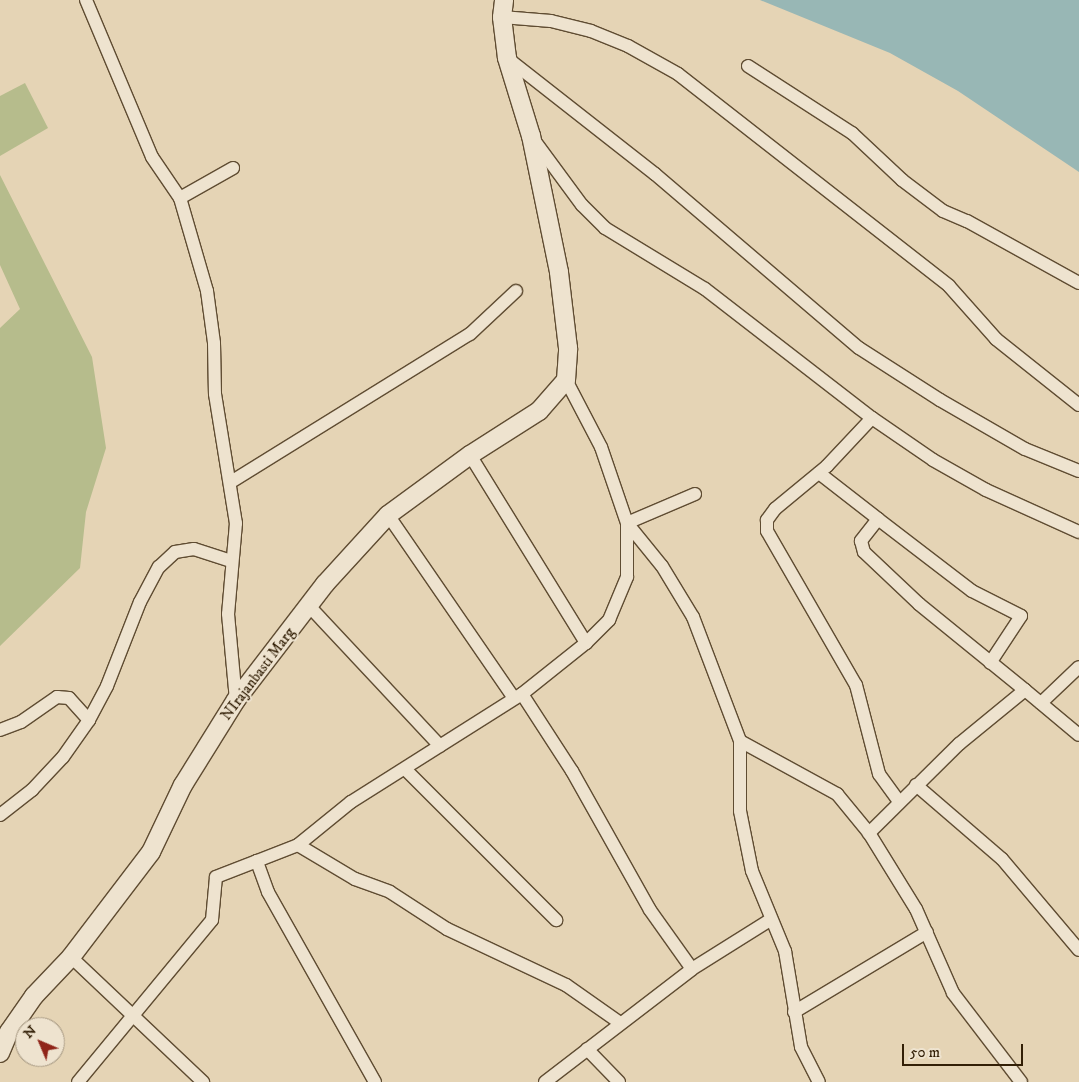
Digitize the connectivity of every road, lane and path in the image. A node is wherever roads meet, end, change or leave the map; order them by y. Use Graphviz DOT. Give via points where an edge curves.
graph roads {
  1 [pos="86,0"];
  2 [pos="503,8"];
  3 [pos="507,58"];
  4 [pos="748,66"];
  5 [pos="530,136"];
  6 [pos="233,168"];
  7 [pos="180,198"];
  8 [pos="1079,283"];
  9 [pos="516,290"];
  10 [pos="566,380"];
  11 [pos="1079,405"];
  12 [pos="872,418"];
  13 [pos="470,455"];
  14 [pos="1079,471"];
  15 [pos="819,473"];
  16 [pos="231,482"];
  17 [pos="695,494"];
  18 [pos="388,515"];
  19 [pos="878,519"];
  20 [pos="627,524"];
  21 [pos="1079,532"];
  22 [pos="230,561"];
  23 [pos="310,607"];
  24 [pos="586,644"];
  25 [pos="990,663"];
  26 [pos="1079,667"];
  27 [pos="1025,690"];
  28 [pos="518,696"];
  29 [pos="236,700"];
  30 [pos="1041,703"];
  31 [pos="89,720"];
  32 [pos="0,730"];
  33 [pos="1079,735"];
  34 [pos="740,741"];
  35 [pos="440,746"];
  36 [pos="405,769"];
  37 [pos="916,785"];
  38 [pos="899,802"];
  39 [pos="0,815"];
  40 [pos="869,834"];
  41 [pos="298,845"];
  42 [pos="257,861"];
  43 [pos="556,920"];
  44 [pos="770,920"];
  45 [pos="927,932"];
  46 [pos="1079,950"];
  47 [pos="71,957"];
  48 [pos="692,969"];
  49 [pos="794,1012"];
  50 [pos="132,1017"];
  51 [pos="620,1023"];
  52 [pos="587,1049"];
  53 [pos="0,1053"];
  54 [pos="78,1082"];
  55 [pos="203,1082"];
  56 [pos="375,1082"];
  57 [pos="545,1082"];
  58 [pos="619,1082"];
  59 [pos="820,1082"];
  60 [pos="1021,1082"];
  1 -- 7 [label="street" via="152,157"];
  2 -- 3 [label="street"];
  2 -- 11 [label="street" via="591,31 628,46 678,74 949,286 996,339"];
  3 -- 5 [label="street"];
  3 -- 14 [label="street" via="655,174 859,348 1025,449"];
  4 -- 8 [label="street" via="852,133 902,180 942,211 967,221"];
  5 -- 10 [label="street" via="559,272 568,348"];
  5 -- 12 [label="street" via="582,204 605,228 705,288"];
  6 -- 7 [label="street"];
  7 -- 16 [label="street" via="208,291 215,394 224,461"];
  9 -- 16 [label="street" via="470,334"];
  10 -- 13 [label="street, NIrajanbasti Marg" via="539,412"];
  10 -- 20 [label="street" via="601,447"];
  12 -- 15 [label="street"];
  12 -- 21 [label="street" via="933,460 986,490"];
  13 -- 18 [label="street, NIrajanbasti Marg"];
  13 -- 24 [label="street"];
  15 -- 19 [label="street"];
  15 -- 38 [label="street" via="775,509 767,520 767,531 856,685 879,774"];
  16 -- 22 [label="street" via="236,523"];
  17 -- 20 [label="street"];
  18 -- 23 [label="street, NIrajanbasti Marg" via="342,565"];
  18 -- 28 [label="street"];
  19 -- 25 [label="street" via="861,541 864,552 919,604"];
  19 -- 25 [label="street" via="972,591 1021,616"];
  20 -- 24 [label="street" via="627,577 609,620"];
  20 -- 34 [label="street" via="662,566 693,617"];
  22 -- 29 [label="street" via="228,614"];
  22 -- 31 [label="street" via="194,549 175,552 159,567 140,602 107,686"];
  23 -- 29 [label="street, NIrajanbasti Marg"];
  23 -- 35 [label="street"];
  24 -- 28 [label="street"];
  25 -- 27 [label="street"];
  26 -- 30 [label="street"];
  27 -- 30 [label="street"];
  27 -- 37 [label="street" via="959,744"];
  28 -- 35 [label="street"];
  28 -- 48 [label="street" via="572,771 650,910"];
  29 -- 47 [label="street, NIrajanbasti Marg" via="183,785 151,852"];
  30 -- 33 [label="street"];
  31 -- 32 [label="street" via="69,698 58,697 21,722"];
  31 -- 39 [label="street" via="63,757 32,790"];
  34 -- 40 [label="street" via="837,794"];
  34 -- 44 [label="street" via="740,811 752,870"];
  35 -- 36 [label="street"];
  36 -- 41 [label="street" via="351,802"];
  36 -- 43 [label="street"];
  37 -- 38 [label="street"];
  37 -- 46 [label="street" via="1002,859"];
  38 -- 40 [label="street"];
  40 -- 45 [label="street"];
  41 -- 42 [label="street"];
  41 -- 51 [label="street" via="355,879 390,892 448,929 566,985"];
  42 -- 50 [label="street" via="216,877 212,920"];
  42 -- 56 [label="street" via="268,892"];
  44 -- 48 [label="street"];
  44 -- 49 [label="street" via="785,952 794,991"];
  45 -- 49 [label="street"];
  45 -- 60 [label="street" via="953,993"];
  47 -- 50 [label="street"];
  47 -- 53 [label="street, NIrajanbasti Marg" via="34,996 9,1032"];
  48 -- 51 [label="street"];
  49 -- 59 [label="street" via="801,1047"];
  50 -- 54 [label="street"];
  50 -- 55 [label="street"];
  51 -- 52 [label="street"];
  52 -- 57 [label="street"];
  52 -- 58 [label="street"];
}
